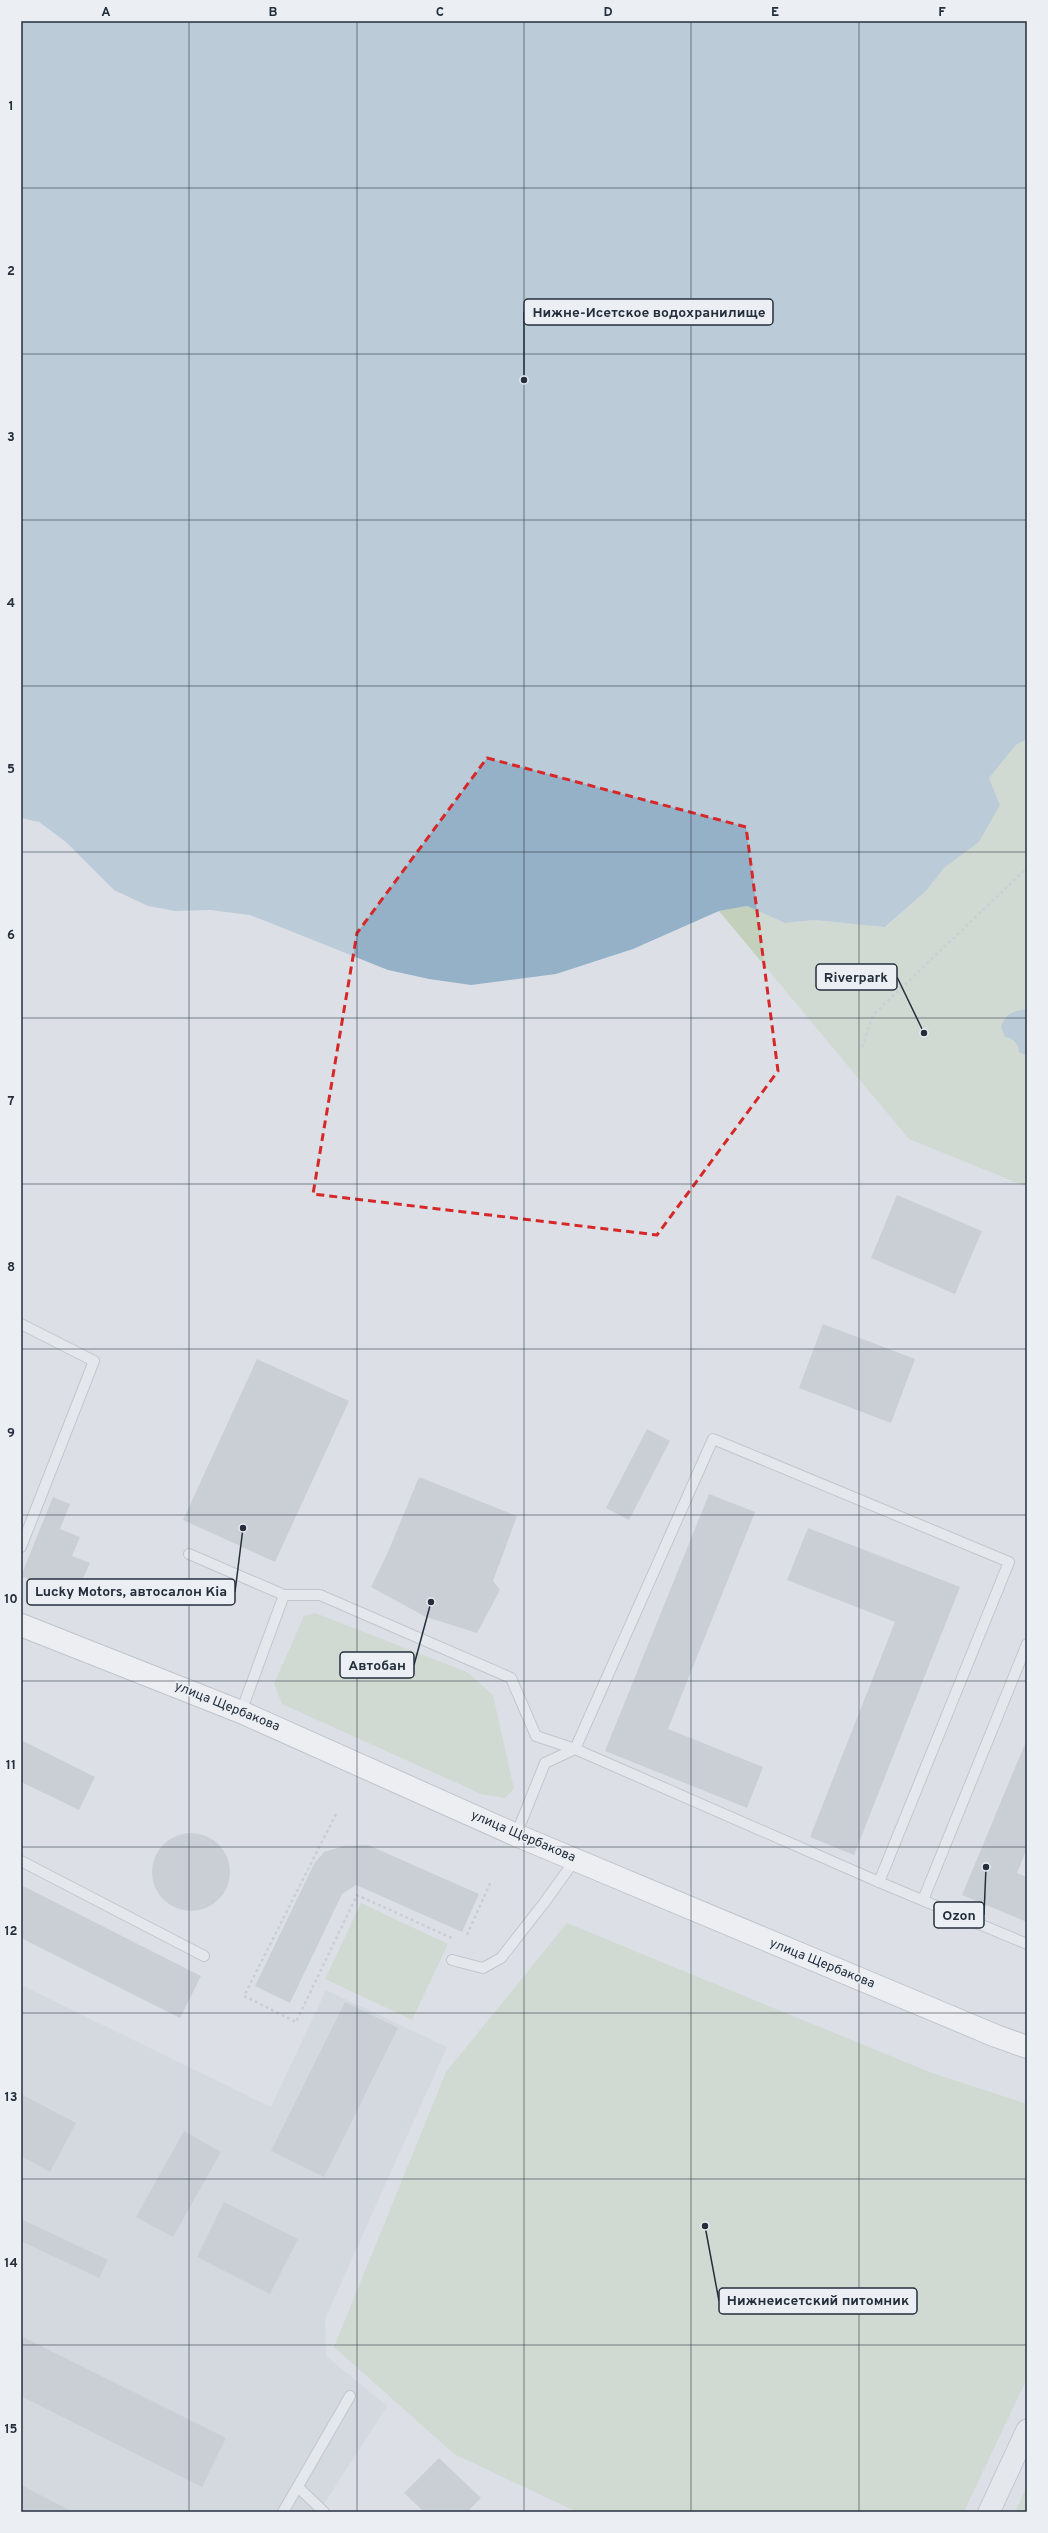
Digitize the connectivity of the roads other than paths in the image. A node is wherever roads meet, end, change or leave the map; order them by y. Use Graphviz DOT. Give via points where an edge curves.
graph roads {
  1 [pos="21,1324"];
  2 [pos="21,1547"];
  3 [pos="189,1554"];
  4 [pos="284,1595"];
  5 [pos="21,1625"];
  6 [pos="1027,1644"];
  7 [pos="241,1712"];
  8 [pos="575,1749"];
  9 [pos="516,1835"];
  10 [pos="575,1860"];
  11 [pos="21,1861"];
  12 [pos="879,1882"];
  13 [pos="923,1900"];
  14 [pos="1027,1944"];
  15 [pos="204,1956"];
  16 [pos="452,1960"];
  17 [pos="1027,2047"];
  18 [pos="350,2396"];
  19 [pos="1027,2430"];
  20 [pos="299,2488"];
  21 [pos="284,2512"];
  22 [pos="324,2512"];
  23 [pos="989,2512"];
  1 -- 2 [label="lane" via="94,1360"];
  3 -- 4 [label="lane"];
  4 -- 7 [label="lane"];
  4 -- 8 [label="lane" via="320,1595 511,1678 536,1736"];
  5 -- 7 [label="main road, улица Щербакова"];
  6 -- 13 [label="lane"];
  7 -- 9 [label="main road, улица Щербакова"];
  8 -- 9 [label="lane" via="545,1763"];
  8 -- 12 [label="lane"];
  8 -- 12 [label="lane" via="713,1439 1009,1562"];
  9 -- 10 [label="main road, улица Щербакова"];
  10 -- 16 [label="lane" via="501,1958 483,1968"];
  10 -- 17 [label="main road, улица Щербакова"];
  11 -- 15 [label="lane"];
  12 -- 13 [label="lane"];
  13 -- 14 [label="lane"];
  18 -- 20 [label="lane"];
  19 -- 23 [label="street"];
  20 -- 21 [label="lane"];
  20 -- 22 [label="lane"];
}
